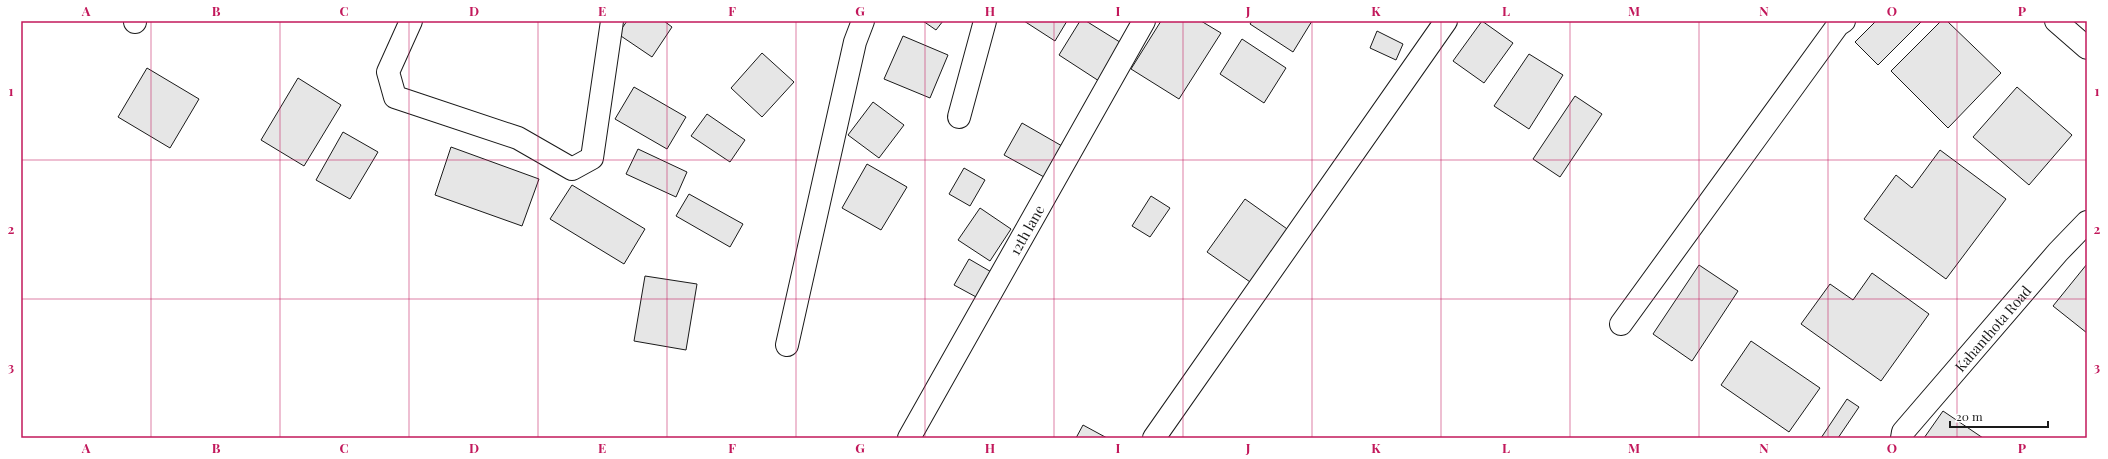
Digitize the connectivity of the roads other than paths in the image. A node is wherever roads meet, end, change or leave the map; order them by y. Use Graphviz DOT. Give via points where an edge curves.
graph roads {
  1 [pos="412,21"];
  2 [pos="612,21"];
  3 [pos="863,21"];
  4 [pos="985,21"];
  5 [pos="1144,21"];
  6 [pos="1446,21"];
  7 [pos="1844,21"];
  8 [pos="2056,21"];
  9 [pos="2087,48"];
  10 [pos="959,117"];
  11 [pos="2087,222"];
  12 [pos="1621,324"];
  13 [pos="787,346"];
  14 [pos="909,438"];
  15 [pos="1154,438"];
  16 [pos="1902,438"];
  1 -- 2 [label="street" via="388,72 394,97 518,138 572,169 592,158"];
  3 -- 13 [label="street" via="855,42"];
  4 -- 10 [label="street"];
  5 -- 14 [label="street, 12th lane"];
  6 -- 15 [label="street"];
  7 -- 12 [label="street" via="1838,25"];
  8 -- 9 [label="street"];
  11 -- 16 [label="street, Kahanthota Road" via="2058,252 1903,432"];
}
